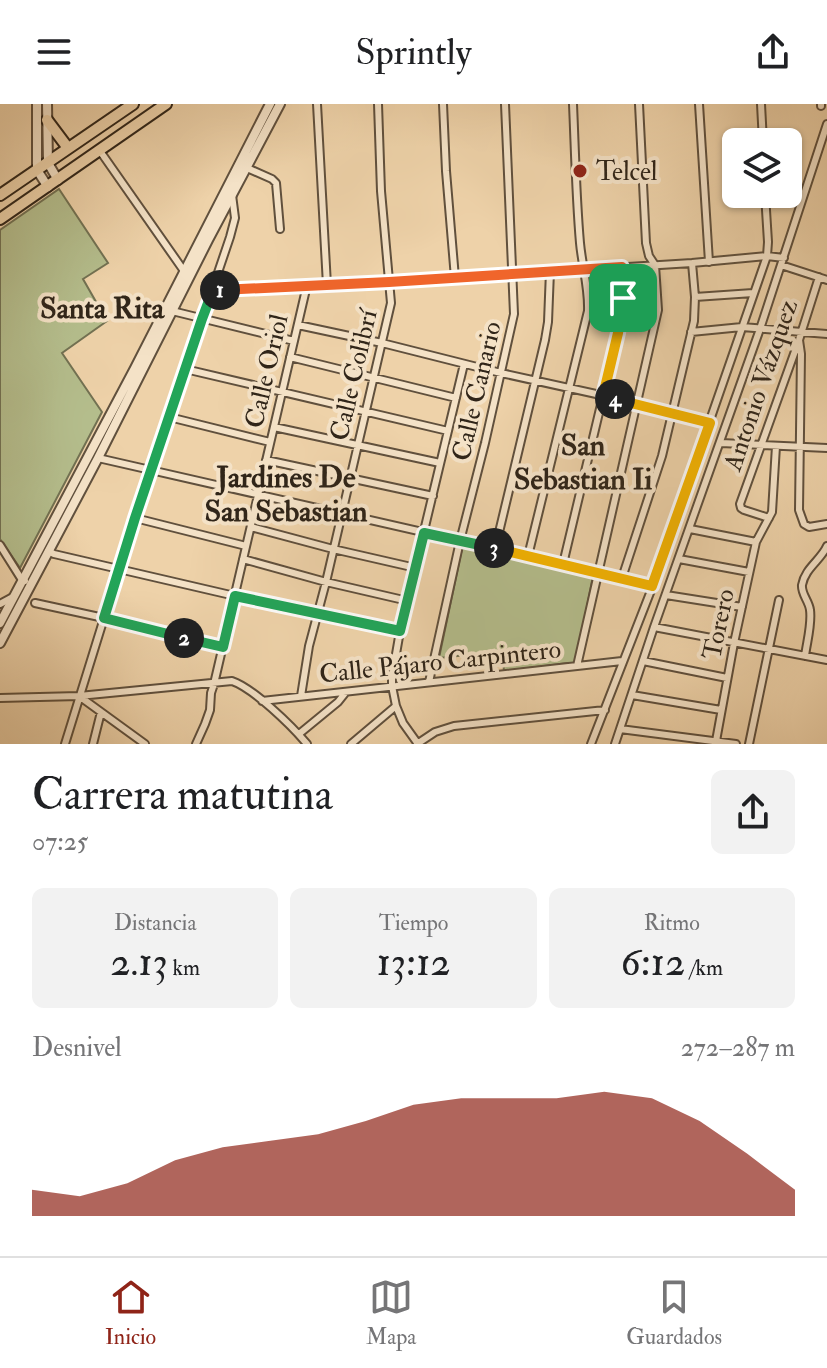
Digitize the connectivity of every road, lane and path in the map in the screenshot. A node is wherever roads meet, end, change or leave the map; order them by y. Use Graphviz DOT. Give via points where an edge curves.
graph roads {
  1 [pos="37,104"];
  2 [pos="47,104"];
  3 [pos="133,104"];
  4 [pos="166,104"];
  5 [pos="270,104"];
  6 [pos="280,104"];
  7 [pos="317,104"];
  8 [pos="378,104"];
  9 [pos="443,104"];
  10 [pos="505,104"];
  11 [pos="573,104"];
  12 [pos="639,104"];
  13 [pos="699,104"];
  14 [pos="761,104"];
  15 [pos="116,108"];
  16 [pos="47,120"];
  17 [pos="827,124"];
  18 [pos="762,128"];
  19 [pos="68,148"];
  20 [pos="100,151"];
  21 [pos="48,163"];
  22 [pos="247,168"];
  23 [pos="37,170"];
  24 [pos="58,180"];
  25 [pos="48,187"];
  26 [pos="0,195"];
  27 [pos="232,195"];
  28 [pos="766,208"];
  29 [pos="0,219"];
  30 [pos="280,229"];
  31 [pos="777,258"];
  32 [pos="709,262"];
  33 [pos="692,263"];
  34 [pos="655,265"];
  35 [pos="622,267"];
  36 [pos="585,268"];
  37 [pos="184,271"];
  38 [pos="550,271"];
  39 [pos="514,273"];
  40 [pos="819,277"];
  41 [pos="455,278"];
  42 [pos="827,280"];
  43 [pos="389,282"];
  44 [pos="307,285"];
  45 [pos="327,285"];
  46 [pos="213,290"];
  47 [pos="753,293"];
  48 [pos="695,297"];
  49 [pos="169,311"];
  50 [pos="202,319"];
  51 [pos="298,325"];
  52 [pos="752,328"];
  53 [pos="691,332"];
  54 [pos="827,334"];
  55 [pos="800,336"];
  56 [pos="294,341"];
  57 [pos="382,343"];
  58 [pos="290,357"];
  59 [pos="464,364"];
  60 [pos="185,369"];
  61 [pos="501,373"];
  62 [pos="372,377"];
  63 [pos="535,381"];
  64 [pos="570,388"];
  65 [pos="282,392"];
  66 [pos="603,396"];
  67 [pos="456,398"];
  68 [pos="637,403"];
  69 [pos="365,412"];
  70 [pos="673,412"];
  71 [pos="169,417"];
  72 [pos="710,423"];
  73 [pos="274,427"];
  74 [pos="448,431"];
  75 [pos="270,442"];
  76 [pos="721,443"];
  77 [pos="357,445"];
  78 [pos="761,445"];
  79 [pos="776,446"];
  80 [pos="799,448"];
  81 [pos="827,448"];
  82 [pos="98,458"];
  83 [pos="266,460"];
  84 [pos="440,463"];
  85 [pos="152,469"];
  86 [pos="350,479"];
  87 [pos="258,494"];
  88 [pos="433,496"];
  89 [pos="341,514"];
  90 [pos="135,518"];
  91 [pos="769,518"];
  92 [pos="827,524"];
  93 [pos="251,527"];
  94 [pos="690,529"];
  95 [pos="424,533"];
  96 [pos="460,541"];
  97 [pos="756,542"];
  98 [pos="246,546"];
  99 [pos="827,547"];
  100 [pos="333,549"];
  101 [pos="495,549"];
  102 [pos="1,550"];
  103 [pos="48,551"];
  104 [pos="528,556"];
  105 [pos="243,559"];
  106 [pos="679,559"];
  107 [pos="563,564"];
  108 [pos="119,568"];
  109 [pos="416,568"];
  110 [pos="598,572"];
  111 [pos="749,572"];
  112 [pos="622,578"];
  113 [pos="27,582"];
  114 [pos="326,582"];
  115 [pos="652,586"];
  116 [pos="666,595"];
  117 [pos="235,596"];
  118 [pos="13,597"];
  119 [pos="779,600"];
  120 [pos="408,601"];
  121 [pos="35,603"];
  122 [pos="0,604"];
  123 [pos="742,607"];
  124 [pos="318,615"];
  125 [pos="104,618"];
  126 [pos="0,623"];
  127 [pos="654,627"];
  128 [pos="400,631"];
  129 [pos="0,643"];
  130 [pos="734,643"];
  131 [pos="223,647"];
  132 [pos="768,649"];
  133 [pos="805,656"];
  134 [pos="827,660"];
  135 [pos="622,661"];
  136 [pos="643,661"];
  137 [pos="577,666"];
  138 [pos="727,678"];
  139 [pos="429,682"];
  140 [pos="214,684"];
  141 [pos="392,686"];
  142 [pos="346,692"];
  143 [pos="632,695"];
  144 [pos="79,696"];
  145 [pos="301,696"];
  146 [pos="0,698"];
  147 [pos="262,701"];
  148 [pos="396,706"];
  149 [pos="605,710"];
  150 [pos="721,710"];
  151 [pos="101,712"];
  152 [pos="620,729"];
  153 [pos="299,734"];
  154 [pos="716,741"];
  155 [pos="65,744"];
  156 [pos="93,744"];
  157 [pos="145,744"];
  158 [pos="196,744"];
  159 [pos="307,744"];
  160 [pos="351,744"];
  161 [pos="417,744"];
  162 [pos="591,744"];
  163 [pos="615,744"];
  164 [pos="736,744"];
  165 [pos="749,744"];
  1 -- 23 [label="street"];
  2 -- 16 [label="street"];
  3 -- 15 [label="main road"];
  4 -- 20 [label="main road"];
  5 -- 37 [label="street"];
  6 -- 22 [label="street"];
  7 -- 45 [label="street"];
  8 -- 43 [label="street, Calle Colibrí"];
  9 -- 41 [label="street"];
  10 -- 39 [label="street, Calle Canario"];
  11 -- 36 [label="street"];
  12 -- 34 [label="street" via="646,243"];
  13 -- 32 [label="street"];
  14 -- 18 [label="street"];
  15 -- 19 [label="main road"];
  16 -- 19 [label="main road"];
  16 -- 21 [label="street"];
  17 -- 31 [label="street"];
  19 -- 21 [label="main road"];
  20 -- 24 [label="main road"];
  20 -- 37 [label="street"];
  21 -- 23 [label="main road"];
  21 -- 24 [label="street"];
  22 -- 27 [label="street"];
  22 -- 30 [label="street" via="276,183"];
  23 -- 25 [label="street"];
  23 -- 26 [label="main road"];
  24 -- 25 [label="main road"];
  25 -- 29 [label="main road"];
  27 -- 46 [label="street" via="235,218"];
  27 -- 49 [label="street"];
  28 -- 31 [label="street" via="768,249"];
  31 -- 32 [label="street"];
  31 -- 40 [label="street"];
  31 -- 47 [label="street"];
  31 -- 52 [label="street"];
  32 -- 33 [label="street"];
  33 -- 34 [label="street"];
  33 -- 48 [label="street"];
  34 -- 35 [label="street"];
  34 -- 68 [label="street" via="658,310"];
  35 -- 36 [label="street"];
  35 -- 66 [label="street" via="622,314"];
  36 -- 38 [label="street"];
  36 -- 64 [label="street" via="588,311"];
  37 -- 49 [label="street"];
  38 -- 39 [label="street"];
  38 -- 63 [label="street" via="548,322"];
  39 -- 41 [label="street"];
  39 -- 61 [label="street, Calle Canario" via="514,314"];
  40 -- 42 [label="street"];
  40 -- 55 [label="street, Antonio Vázquez"];
  41 -- 43 [label="street"];
  43 -- 45 [label="street"];
  43 -- 57 [label="street, Calle Colibrí" via="391,303"];
  44 -- 45 [label="street"];
  44 -- 46 [label="street"];
  44 -- 51 [label="street, Calle Oriol"];
  46 -- 50 [label="street"];
  47 -- 48 [label="street"];
  47 -- 52 [label="street"];
  48 -- 53 [label="street"];
  49 -- 50 [label="street"];
  49 -- 82 [label="street"];
  49 -- 113 [label="street"];
  50 -- 56 [label="street"];
  50 -- 60 [label="street"];
  51 -- 56 [label="street, Calle Oriol"];
  51 -- 57 [label="street"];
  52 -- 53 [label="street"];
  52 -- 55 [label="street"];
  52 -- 72 [label="street"];
  52 -- 76 [label="street"];
  53 -- 70 [label="street"];
  54 -- 55 [label="street"];
  55 -- 78 [label="street, Antonio Vázquez"];
  55 -- 80 [label="street"];
  56 -- 58 [label="street, Calle Oriol"];
  57 -- 59 [label="street"];
  57 -- 62 [label="street, Calle Colibrí"];
  58 -- 62 [label="street"];
  58 -- 65 [label="street, Calle Oriol"];
  59 -- 61 [label="street"];
  59 -- 67 [label="street"];
  60 -- 65 [label="street"];
  60 -- 71 [label="street"];
  61 -- 63 [label="street"];
  61 -- 96 [label="street, Calle Canario"];
  62 -- 67 [label="street"];
  62 -- 69 [label="street, Calle Colibrí"];
  63 -- 64 [label="street"];
  63 -- 101 [label="street"];
  64 -- 66 [label="street"];
  64 -- 104 [label="street"];
  65 -- 69 [label="street"];
  65 -- 73 [label="street, Calle Oriol"];
  66 -- 68 [label="street"];
  66 -- 107 [label="street"];
  67 -- 74 [label="street"];
  68 -- 70 [label="street"];
  68 -- 110 [label="street"];
  69 -- 74 [label="street"];
  69 -- 77 [label="street, Calle Colibrí"];
  70 -- 72 [label="street"];
  70 -- 112 [label="street"];
  71 -- 75 [label="street"];
  71 -- 85 [label="street"];
  72 -- 115 [label="street"];
  73 -- 75 [label="street, Calle Oriol"];
  73 -- 77 [label="street"];
  74 -- 84 [label="street"];
  75 -- 83 [label="street, Calle Oriol"];
  76 -- 78 [label="street"];
  76 -- 94 [label="street"];
  77 -- 84 [label="street"];
  77 -- 86 [label="street, Calle Colibrí"];
  78 -- 79 [label="street"];
  78 -- 91 [label="street, Antonio Vázquez" via="740,506"];
  79 -- 80 [label="street"];
  79 -- 91 [label="street, Torero"];
  80 -- 81 [label="street"];
  80 -- 92 [label="street" via="800,518 809,527"];
  82 -- 85 [label="street"];
  82 -- 103 [label="street"];
  83 -- 86 [label="street"];
  83 -- 87 [label="street, Calle Oriol"];
  84 -- 88 [label="street"];
  85 -- 87 [label="street"];
  85 -- 90 [label="street"];
  86 -- 88 [label="street"];
  86 -- 89 [label="street, Calle Colibrí"];
  87 -- 89 [label="street"];
  87 -- 93 [label="street, Calle Oriol"];
  88 -- 95 [label="street"];
  89 -- 95 [label="street"];
  89 -- 100 [label="street, Calle Colibrí"];
  90 -- 98 [label="street"];
  90 -- 108 [label="street"];
  91 -- 97 [label="street, Torero"];
  93 -- 98 [label="street, Calle Oriol"];
  93 -- 100 [label="street"];
  94 -- 97 [label="street"];
  94 -- 106 [label="street"];
  95 -- 96 [label="street"];
  95 -- 109 [label="street"];
  96 -- 101 [label="street"];
  96 -- 139 [label="street, Calle Canario"];
  97 -- 111 [label="street, Torero"];
  98 -- 105 [label="street, Calle Oriol"];
  99 -- 133 [label="street" via="802,584 810,609"];
  100 -- 109 [label="street"];
  100 -- 114 [label="street, Calle Colibrí"];
  101 -- 104 [label="street"];
  102 -- 113 [label="street"];
  103 -- 108 [label="street"];
  103 -- 113 [label="street"];
  104 -- 107 [label="street"];
  105 -- 114 [label="street"];
  105 -- 117 [label="street, Calle Oriol"];
  106 -- 111 [label="street"];
  106 -- 116 [label="street"];
  107 -- 110 [label="street"];
  108 -- 117 [label="street"];
  108 -- 125 [label="street"];
  109 -- 120 [label="street"];
  110 -- 112 [label="street"];
  110 -- 137 [label="street"];
  111 -- 123 [label="street, Torero"];
  112 -- 115 [label="street"];
  113 -- 118 [label="street"];
  113 -- 129 [label="street"];
  114 -- 120 [label="street"];
  114 -- 124 [label="street, Calle Colibrí"];
  115 -- 135 [label="street"];
  116 -- 123 [label="street"];
  116 -- 127 [label="street"];
  117 -- 124 [label="street"];
  117 -- 131 [label="street, Calle Oriol"];
  118 -- 122 [label="street"];
  118 -- 126 [label="street"];
  119 -- 132 [label="street"];
  120 -- 128 [label="street"];
  121 -- 125 [label="street"];
  123 -- 130 [label="street, Torero"];
  124 -- 128 [label="street"];
  124 -- 145 [label="street, Calle Colibrí"];
  125 -- 131 [label="street"];
  125 -- 144 [label="street"];
  127 -- 130 [label="street"];
  127 -- 136 [label="street"];
  128 -- 141 [label="street"];
  130 -- 132 [label="street"];
  130 -- 138 [label="street, Torero"];
  131 -- 140 [label="street, Calle Oriol"];
  132 -- 133 [label="street"];
  132 -- 165 [label="street"];
  133 -- 134 [label="street"];
  135 -- 137 [label="street, Calle Pájaro Carpintero"];
  135 -- 149 [label="street"];
  136 -- 138 [label="street"];
  136 -- 143 [label="street"];
  137 -- 139 [label="street, Calle Pájaro Carpintero"];
  138 -- 150 [label="street, Torero"];
  139 -- 141 [label="street, Calle Pájaro Carpintero"];
  140 -- 144 [label="street"];
  140 -- 147 [label="street" via="236,682"];
  140 -- 158 [label="street, Calle Oriol"];
  141 -- 142 [label="street, Calle Pájaro Carpintero"];
  141 -- 148 [label="street"];
  142 -- 145 [label="street, Calle Pájaro Carpintero"];
  142 -- 153 [label="street"];
  143 -- 150 [label="street"];
  143 -- 152 [label="street"];
  144 -- 146 [label="street"];
  144 -- 151 [label="street"];
  144 -- 155 [label="street"];
  145 -- 147 [label="street, Calle Pájaro Carpintero"];
  147 -- 153 [label="street"];
  148 -- 160 [label="street"];
  148 -- 161 [label="street"];
  149 -- 161 [label="street" via="454,726"];
  149 -- 162 [label="street"];
  150 -- 154 [label="street, Torero"];
  151 -- 156 [label="street"];
  151 -- 157 [label="street"];
  152 -- 154 [label="street"];
  152 -- 163 [label="street"];
  153 -- 159 [label="street"];
  154 -- 164 [label="street"];
}
